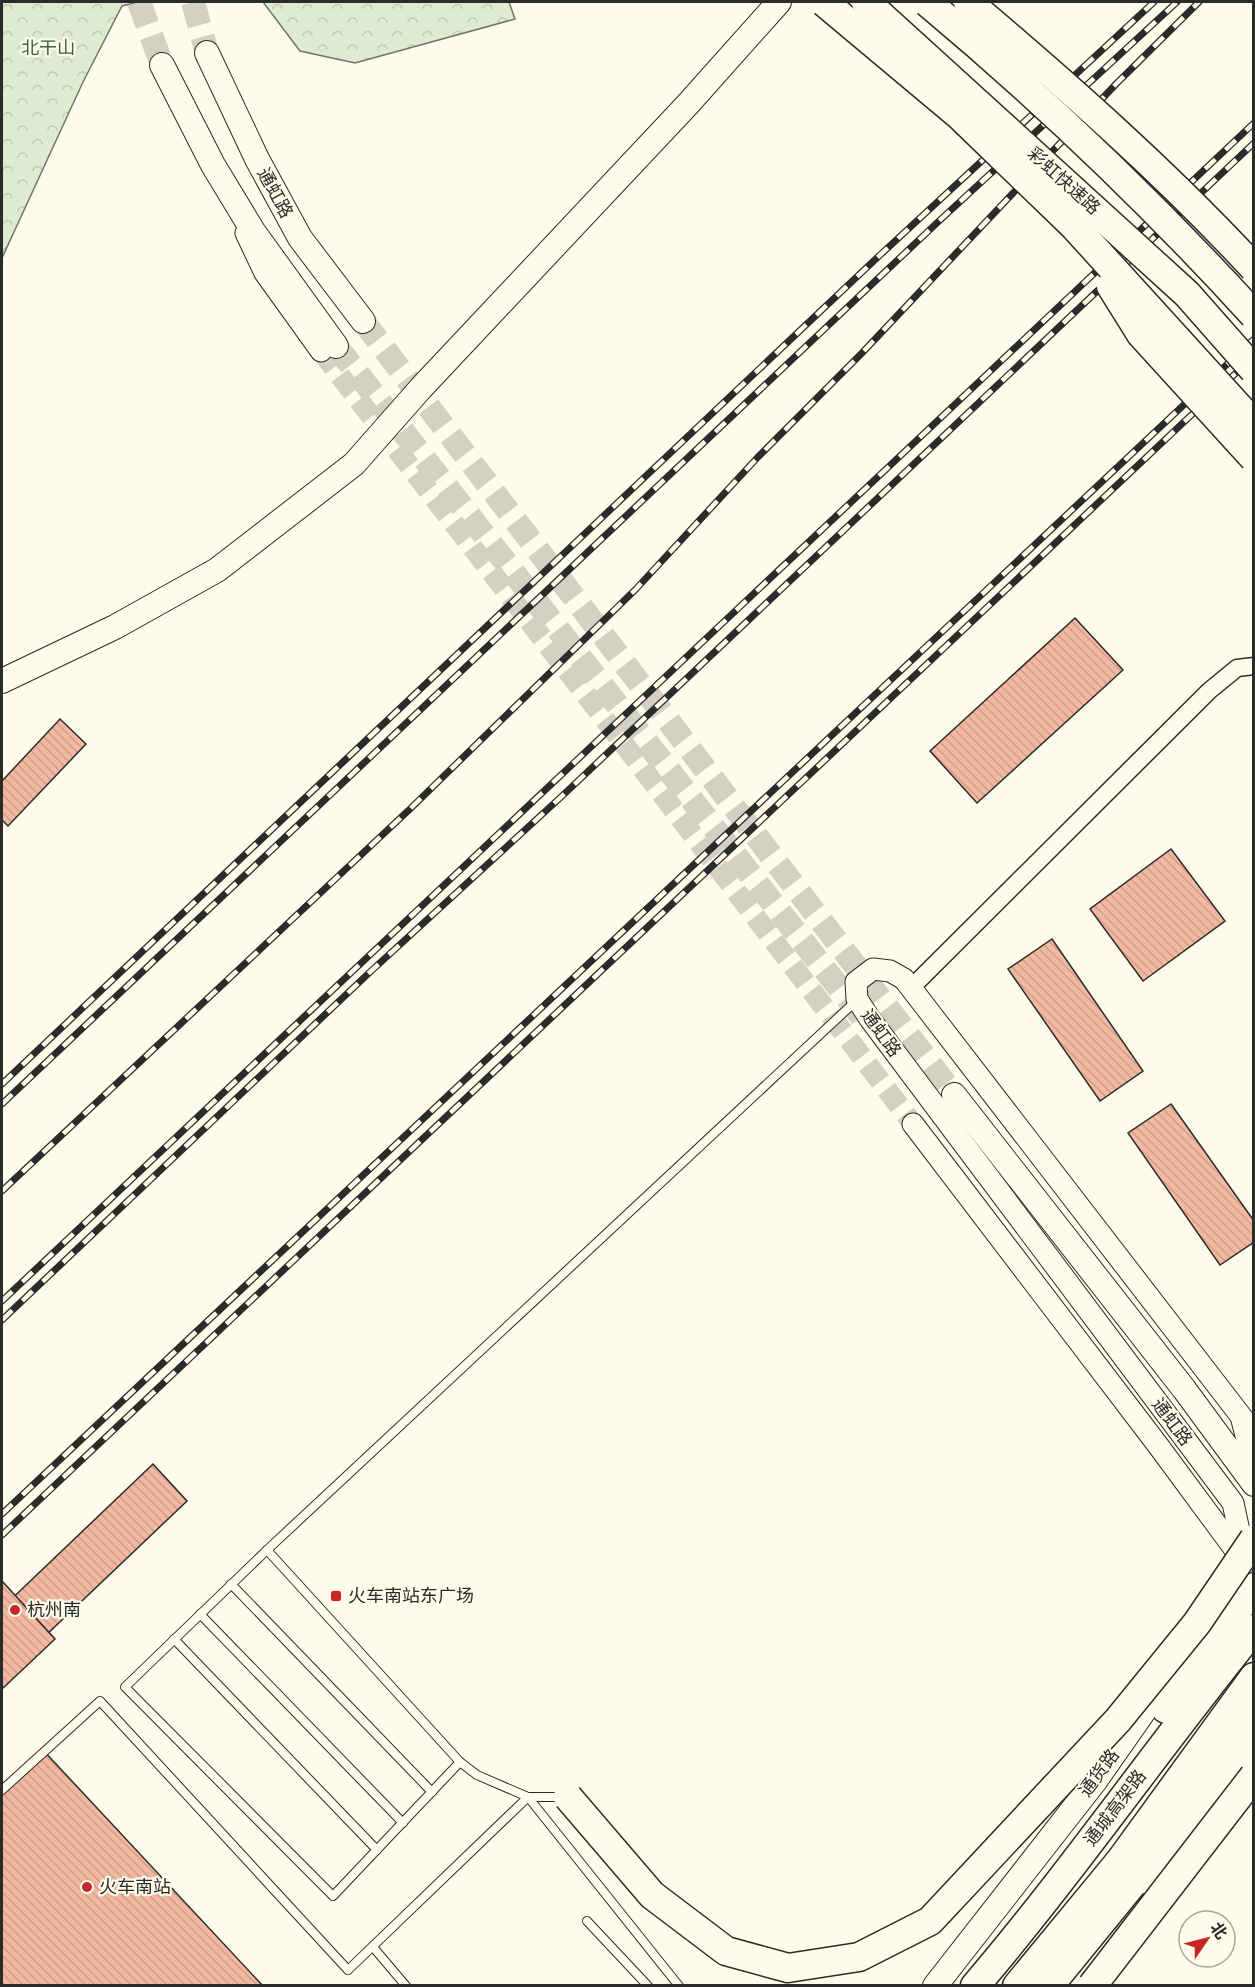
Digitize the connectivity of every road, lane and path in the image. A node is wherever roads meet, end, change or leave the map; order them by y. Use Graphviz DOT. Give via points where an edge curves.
graph roads {
  1 [pos="778,2"];
  2 [pos="824,2"];
  3 [pos="866,2"];
  4 [pos="927,2"];
  5 [pos="968,2"];
  6 [pos="207,53"];
  7 [pos="162,65"];
  8 [pos="1074,226"];
  9 [pos="1254,268"];
  10 [pos="1254,315"];
  11 [pos="363,321"];
  12 [pos="328,348"];
  13 [pos="1254,370"];
  14 [pos="1254,424"];
  15 [pos="1254,458"];
  16 [pos="1254,666"];
  17 [pos="2,681"];
  18 [pos="911,988"];
  19 [pos="857,999"];
  20 [pos="954,1095"];
  21 [pos="913,1124"];
  22 [pos="1248,1426"];
  23 [pos="1254,1466"];
  24 [pos="1254,1484"];
  25 [pos="267,1550"];
  26 [pos="1252,1564"];
  27 [pos="231,1584"];
  28 [pos="200,1614"];
  29 [pos="1254,1629"];
  30 [pos="174,1639"];
  31 [pos="1254,1677"];
  32 [pos="1254,1717"];
  33 [pos="1254,1741"];
  34 [pos="460,1762"];
  35 [pos="1254,1777"];
  36 [pos="2,1790"];
  37 [pos="432,1792"];
  38 [pos="528,1797"];
  39 [pos="568,1797"];
  40 [pos="403,1823"];
  41 [pos="1192,1831"];
  42 [pos="377,1850"];
  43 [pos="587,1921"];
  44 [pos="1012,1942"];
  45 [pos="373,1947"];
  46 [pos="406,1986"];
  47 [pos="648,1986"];
  48 [pos="679,1986"];
  49 [pos="935,1986"];
  50 [pos="975,1986"];
  51 [pos="1017,1986"];
  52 [pos="1048,1986"];
  53 [pos="1077,1986"];
  54 [pos="1092,1986"];
  1 -- 17 [label="main road" via="354,464 217,570 115,627"];
  2 -- 8 [label="highway, bridge" via="959,115"];
  3 -- 13 [label="highway, 彩虹快速路, bridge" via="1187,294"];
  4 -- 10 [label="highway, bridge" via="1080,137"];
  5 -- 9 [label="highway, bridge" via="1069,88"];
  6 -- 11 [label="main road, 通虹路" via="256,159 300,238"];
  7 -- 12 [label="main road, 通虹路" via="213,165"];
  8 -- 14 [label="highway, bridge"];
  8 -- 15 [label="highway, bridge" via="1141,334"];
  16 -- 18 [label="street" via="1237,668 1209,691"];
  18 -- 19 [label="street, 通虹路" via="890,971 873,969 856,982"];
  18 -- 22 [label="street, 通虹路"];
  19 -- 25 [label="lane"];
  19 -- 26 [label="street, 通虹路" via="1233,1503"];
  20 -- 24 [label="main road, 通虹路"];
  21 -- 26 [label="street, 通虹路"];
  22 -- 23 [label="street"];
  25 -- 27 [label="lane"];
  25 -- 34 [label="lane"];
  26 -- 39 [label="highway, bridge" via="1197,1623 1118,1720 930,1921 859,1957 788,1968 726,1951 652,1895"];
  26 -- 44 [label="highway" via="1053,1867"];
  26 -- 49 [label="main road, 通货路" via="1095,1780"];
  27 -- 28 [label="lane"];
  27 -- 37 [label="lane"];
  28 -- 30 [label="lane"];
  28 -- 40 [label="lane"];
  29 -- 44 [label="highway, 通城高架路"];
  30 -- 42 [label="lane"];
  30 -- 42 [label="lane" via="125,1687 333,1896"];
  31 -- 51 [label="highway, 通城高架路" via="1120,1862"];
  32 -- 52 [label="highway" via="1155,1856"];
  33 -- 41 [label="main road"];
  34 -- 37 [label="lane"];
  34 -- 38 [label="lane" via="477,1775"];
  35 -- 41 [label="street"];
  35 -- 54 [label="highway, bridge"];
  36 -- 45 [label="lane" via="100,1701 348,1970"];
  37 -- 40 [label="lane"];
  38 -- 39 [label="lane"];
  38 -- 45 [label="lane"];
  38 -- 48 [label="lane"];
  40 -- 42 [label="lane"];
  41 -- 53 [label="main road"];
  43 -- 47 [label="lane"];
  44 -- 50 [label="highway, 通城高架路"];
  45 -- 46 [label="lane"];
}
